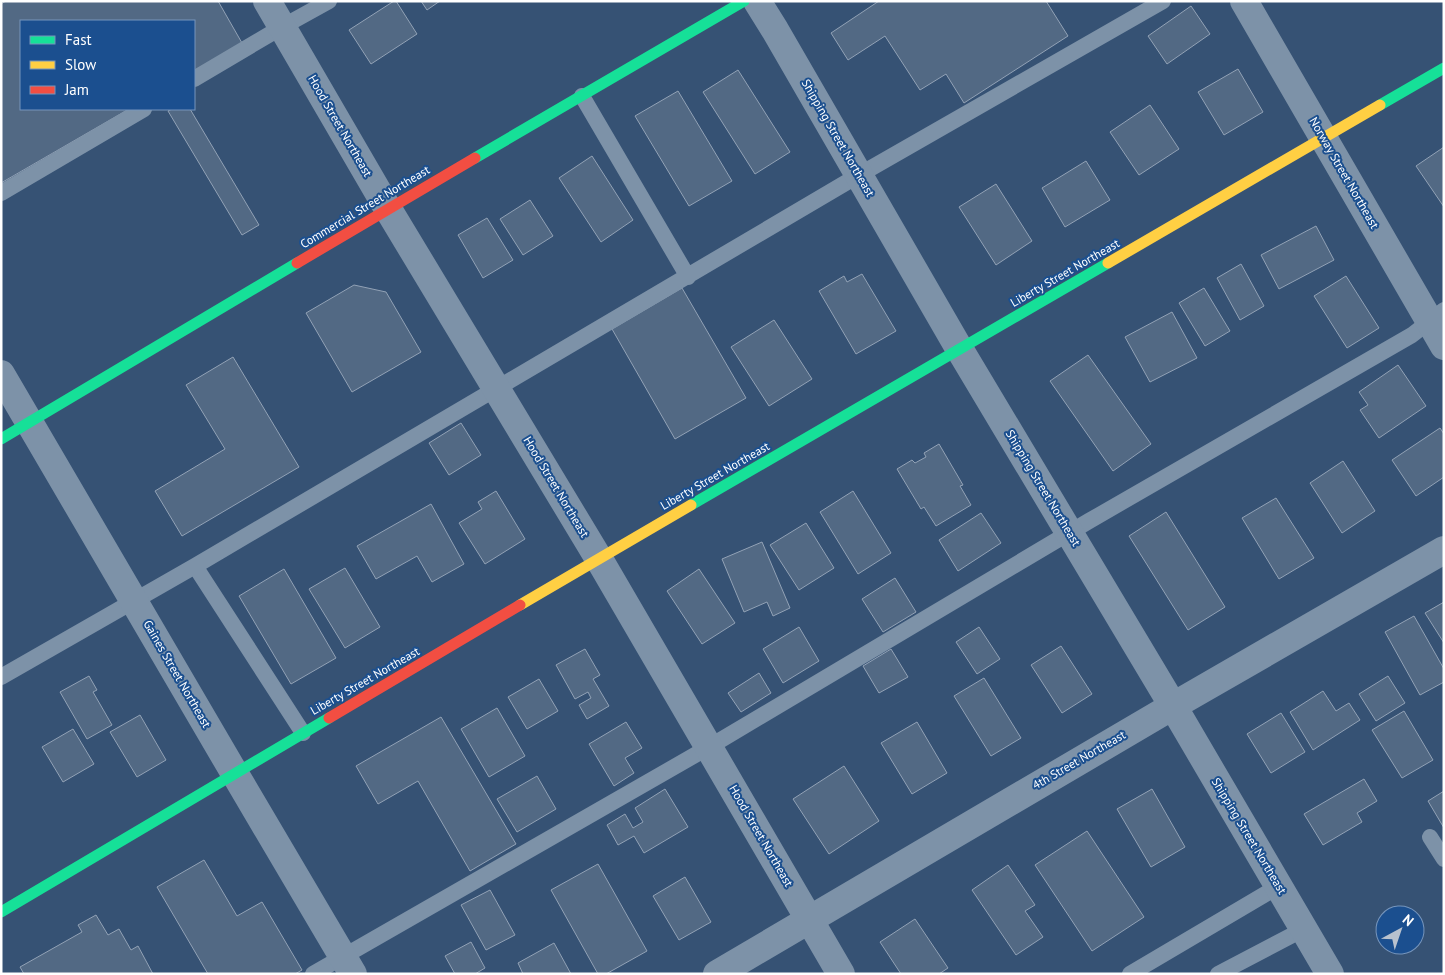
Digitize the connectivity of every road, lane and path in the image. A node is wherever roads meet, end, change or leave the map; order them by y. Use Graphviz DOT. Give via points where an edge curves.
graph roads {
  1 [pos="267,1"];
  2 [pos="329,1"];
  3 [pos="744,1"];
  4 [pos="757,1"];
  5 [pos="1163,1"];
  6 [pos="1244,1"];
  7 [pos="282,27"];
  8 [pos="1444,68"];
  9 [pos="195,78"];
  10 [pos="582,96"];
  11 [pos="142,110"];
  12 [pos="1324,138"];
  13 [pos="859,175"];
  14 [pos="1,194"];
  15 [pos="388,209"];
  16 [pos="688,276"];
  17 [pos="1437,315"];
  18 [pos="1444,346"];
  19 [pos="960,350"];
  20 [pos="1,374"];
  21 [pos="497,389"];
  22 [pos="30,422"];
  23 [pos="1,439"];
  24 [pos="1070,533"];
  25 [pos="1444,550"];
  26 [pos="599,559"];
  27 [pos="195,566"];
  28 [pos="135,601"];
  29 [pos="1,677"];
  30 [pos="1172,706"];
  31 [pos="303,733"];
  32 [pos="709,747"];
  33 [pos="235,774"];
  34 [pos="1430,837"];
  35 [pos="1444,859"];
  36 [pos="1279,886"];
  37 [pos="1,912"];
  38 [pos="810,919"];
  39 [pos="1304,929"];
  40 [pos="348,965"];
  41 [pos="1227,972"];
  42 [pos="313,974"];
  43 [pos="717,974"];
  44 [pos="841,974"];
  45 [pos="1130,974"];
  46 [pos="1330,974"];
  1 -- 7 [label="street, Hood Street Northeast"];
  2 -- 7 [label="lane"];
  3 -- 10 [label="highway, Commercial Street Northeast"];
  4 -- 13 [label="street, Shipping Street Northeast"];
  5 -- 13 [label="lane"];
  6 -- 12 [label="street, Norway Street Northeast"];
  7 -- 9 [label="lane"];
  7 -- 15 [label="street, Hood Street Northeast"];
  8 -- 12 [label="highway, Liberty Street Northeast"];
  10 -- 15 [label="highway, Commercial Street Northeast"];
  10 -- 16 [label="lane"];
  11 -- 14 [label="lane"];
  12 -- 17 [label="street, Norway Street Northeast"];
  12 -- 19 [label="highway, Liberty Street Northeast"];
  13 -- 16 [label="lane"];
  13 -- 19 [label="street, Shipping Street Northeast"];
  15 -- 21 [label="street, Hood Street Northeast"];
  15 -- 22 [label="highway, Commercial Street Northeast"];
  16 -- 21 [label="lane"];
  17 -- 18 [label="street, Norway Street Northeast"];
  17 -- 24 [label="lane" via="1412,336"];
  19 -- 24 [label="street, Shipping Street Northeast"];
  19 -- 26 [label="highway, Liberty Street Northeast"];
  20 -- 22 [label="street, Gaines Street Northeast"];
  21 -- 26 [label="street, Hood Street Northeast"];
  21 -- 27 [label="lane"];
  22 -- 23 [label="highway, Commercial Street Northeast"];
  22 -- 28 [label="street, Gaines Street Northeast"];
  24 -- 30 [label="street, Shipping Street Northeast"];
  24 -- 32 [label="lane"];
  25 -- 30 [label="street, 4th Street Northeast"];
  26 -- 31 [label="highway, Liberty Street Northeast"];
  26 -- 32 [label="street, Hood Street Northeast"];
  27 -- 28 [label="lane"];
  27 -- 31 [label="lane"];
  28 -- 29 [label="lane"];
  28 -- 33 [label="street, Gaines Street Northeast"];
  30 -- 36 [label="street, Shipping Street Northeast"];
  30 -- 38 [label="street, 4th Street Northeast"];
  31 -- 33 [label="highway, Liberty Street Northeast"];
  32 -- 38 [label="street, Hood Street Northeast"];
  32 -- 40 [label="lane"];
  33 -- 37 [label="highway, Liberty Street Northeast"];
  33 -- 40 [label="street, Gaines Street Northeast"];
  34 -- 35 [label="lane"];
  36 -- 39 [label="street, Shipping Street Northeast"];
  36 -- 45 [label="lane"];
  38 -- 43 [label="street, 4th Street Northeast"];
  38 -- 44 [label="street, Hood Street Northeast"];
  39 -- 41 [label="lane"];
  39 -- 46 [label="street, Shipping Street Northeast"];
  40 -- 42 [label="lane"];
}
